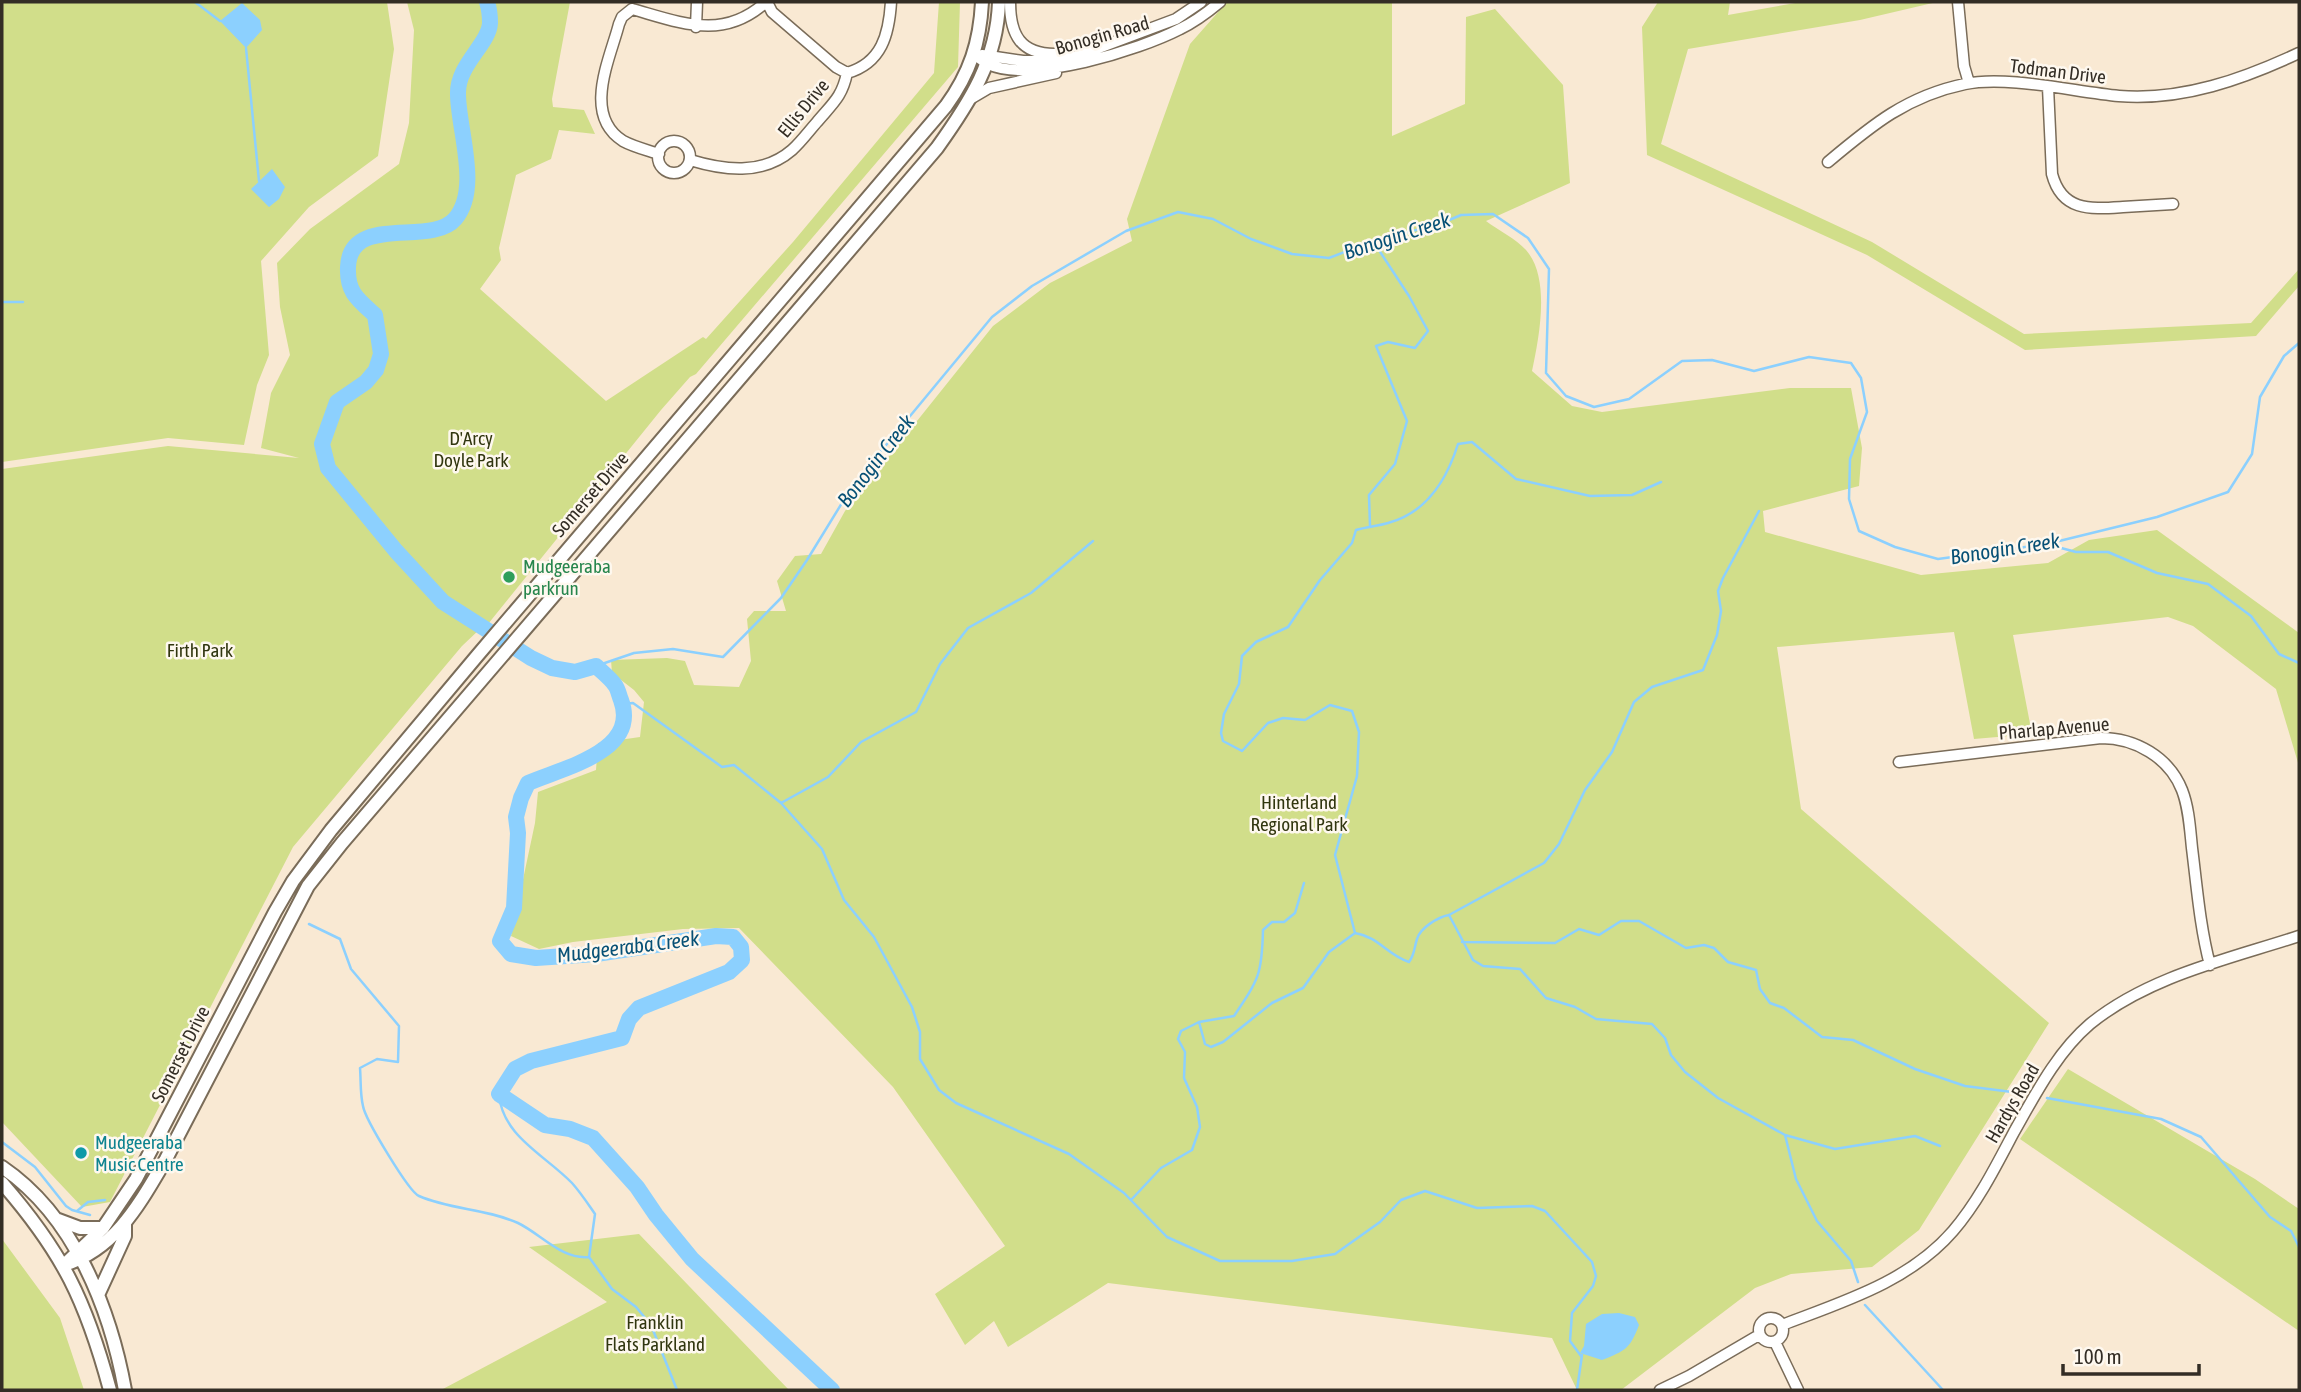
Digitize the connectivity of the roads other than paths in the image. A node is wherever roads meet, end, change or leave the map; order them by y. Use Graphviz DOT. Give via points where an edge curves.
graph roads {
  1 [pos="697,2"];
  2 [pos="766,2"];
  3 [pos="891,2"];
  4 [pos="982,2"];
  5 [pos="999,2"];
  6 [pos="1010,2"];
  7 [pos="1201,2"];
  8 [pos="1220,2"];
  9 [pos="1958,2"];
  10 [pos="631,5"];
  11 [pos="696,27"];
  12 [pos="1101,53"];
  13 [pos="2299,53"];
  14 [pos="975,55"];
  15 [pos="989,60"];
  16 [pos="847,73"];
  17 [pos="1969,83"];
  18 [pos="2048,87"];
  19 [pos="972,98"];
  20 [pos="659,154"];
  21 [pos="690,160"];
  22 [pos="1828,162"];
  23 [pos="2174,204"];
  24 [pos="713,380"];
  25 [pos="727,392"];
  26 [pos="1899,762"];
  27 [pos="2299,936"];
  28 [pos="2210,965"];
  29 [pos="2,1167"];
  30 [pos="2,1183"];
  31 [pos="53,1217"];
  32 [pos="125,1223"];
  33 [pos="103,1228"];
  34 [pos="79,1256"];
  35 [pos="64,1265"];
  36 [pos="98,1295"];
  37 [pos="1782,1325"];
  38 [pos="1759,1335"];
  39 [pos="1775,1342"];
  40 [pos="110,1390"];
  41 [pos="125,1390"];
  42 [pos="1660,1390"];
  43 [pos="1798,1390"];
  1 -- 11 [label="street"];
  2 -- 11 [label="street" via="753,14 720,26"];
  2 -- 16 [label="street" via="772,12"];
  3 -- 16 [label="street, Ellis Drive" via="884,42 863,68"];
  4 -- 14 [label="main road, Somerset Drive"];
  5 -- 15 [label="main road, Somerset Drive"];
  6 -- 12 [label="street" via="1014,34 1027,47 1049,54"];
  7 -- 12 [label="street, Bonogin Road" via="1176,19"];
  8 -- 12 [label="street, Bonogin Road" via="1184,28"];
  9 -- 17 [label="street"];
  10 -- 11 [label="street"];
  10 -- 20 [label="street, Ellis Drive" via="619,24 600,96 601,111 621,140"];
  12 -- 15 [label="street, Bonogin Road" via="1050,61"];
  12 -- 19 [label="street" via="1081,66 989,88"];
  13 -- 18 [label="street, Todman Drive" via="2236,80 2170,94 2121,96"];
  14 -- 15 [label="street, Bonogin Road"];
  14 -- 24 [label="main road, Somerset Drive" via="946,106"];
  15 -- 19 [label="main road, Somerset Drive"];
  16 -- 21 [label="street, Ellis Drive" via="843,92 784,156 738,170"];
  17 -- 18 [label="street, Todman Drive"];
  17 -- 22 [label="street, Todman Drive" via="1887,114"];
  18 -- 23 [label="street" via="2052,173 2064,197 2087,208"];
  19 -- 25 [label="main road, Somerset Drive" via="937,148"];
  20 -- 21 [label="street, Ellis Drive" via="665,145 676,142 689,151"];
  20 -- 21 [label="street, Ellis Drive" via="662,167 669,172 684,170"];
  24 -- 25 [label="main road"];
  24 -- 33 [label="main road, Somerset Drive" via="331,830 293,881 152,1152"];
  25 -- 32 [label="main road, Somerset Drive" via="308,886 166,1159"];
  26 -- 28 [label="street, Pharlap Avenue" via="2101,738 2148,750 2173,773 2183,792"];
  27 -- 28 [label="street, Hardys Road"];
  28 -- 37 [label="street, Hardys Road" via="2135,993 2088,1026 2052,1068 1972,1205 1934,1250 1856,1297"];
  29 -- 31 [label="main road"];
  30 -- 35 [label="main road"];
  31 -- 33 [label="main road" via="80,1228"];
  31 -- 34 [label="main road"];
  32 -- 34 [label="main road, Somerset Drive" via="107,1243"];
  32 -- 36 [label="main road" via="125,1236"];
  33 -- 34 [label="main road, Somerset Drive"];
  34 -- 35 [label="main road, Somerset Drive"];
  34 -- 36 [label="main road"];
  35 -- 40 [label="main road" via="91,1325"];
  36 -- 41 [label="main road"];
  37 -- 38 [label="street" via="1775,1318 1765,1319"];
  37 -- 39 [label="street" via="1782,1336"];
  38 -- 39 [label="street" via="1766,1342"];
  38 -- 42 [label="street"];
  39 -- 43 [label="street"];
}
